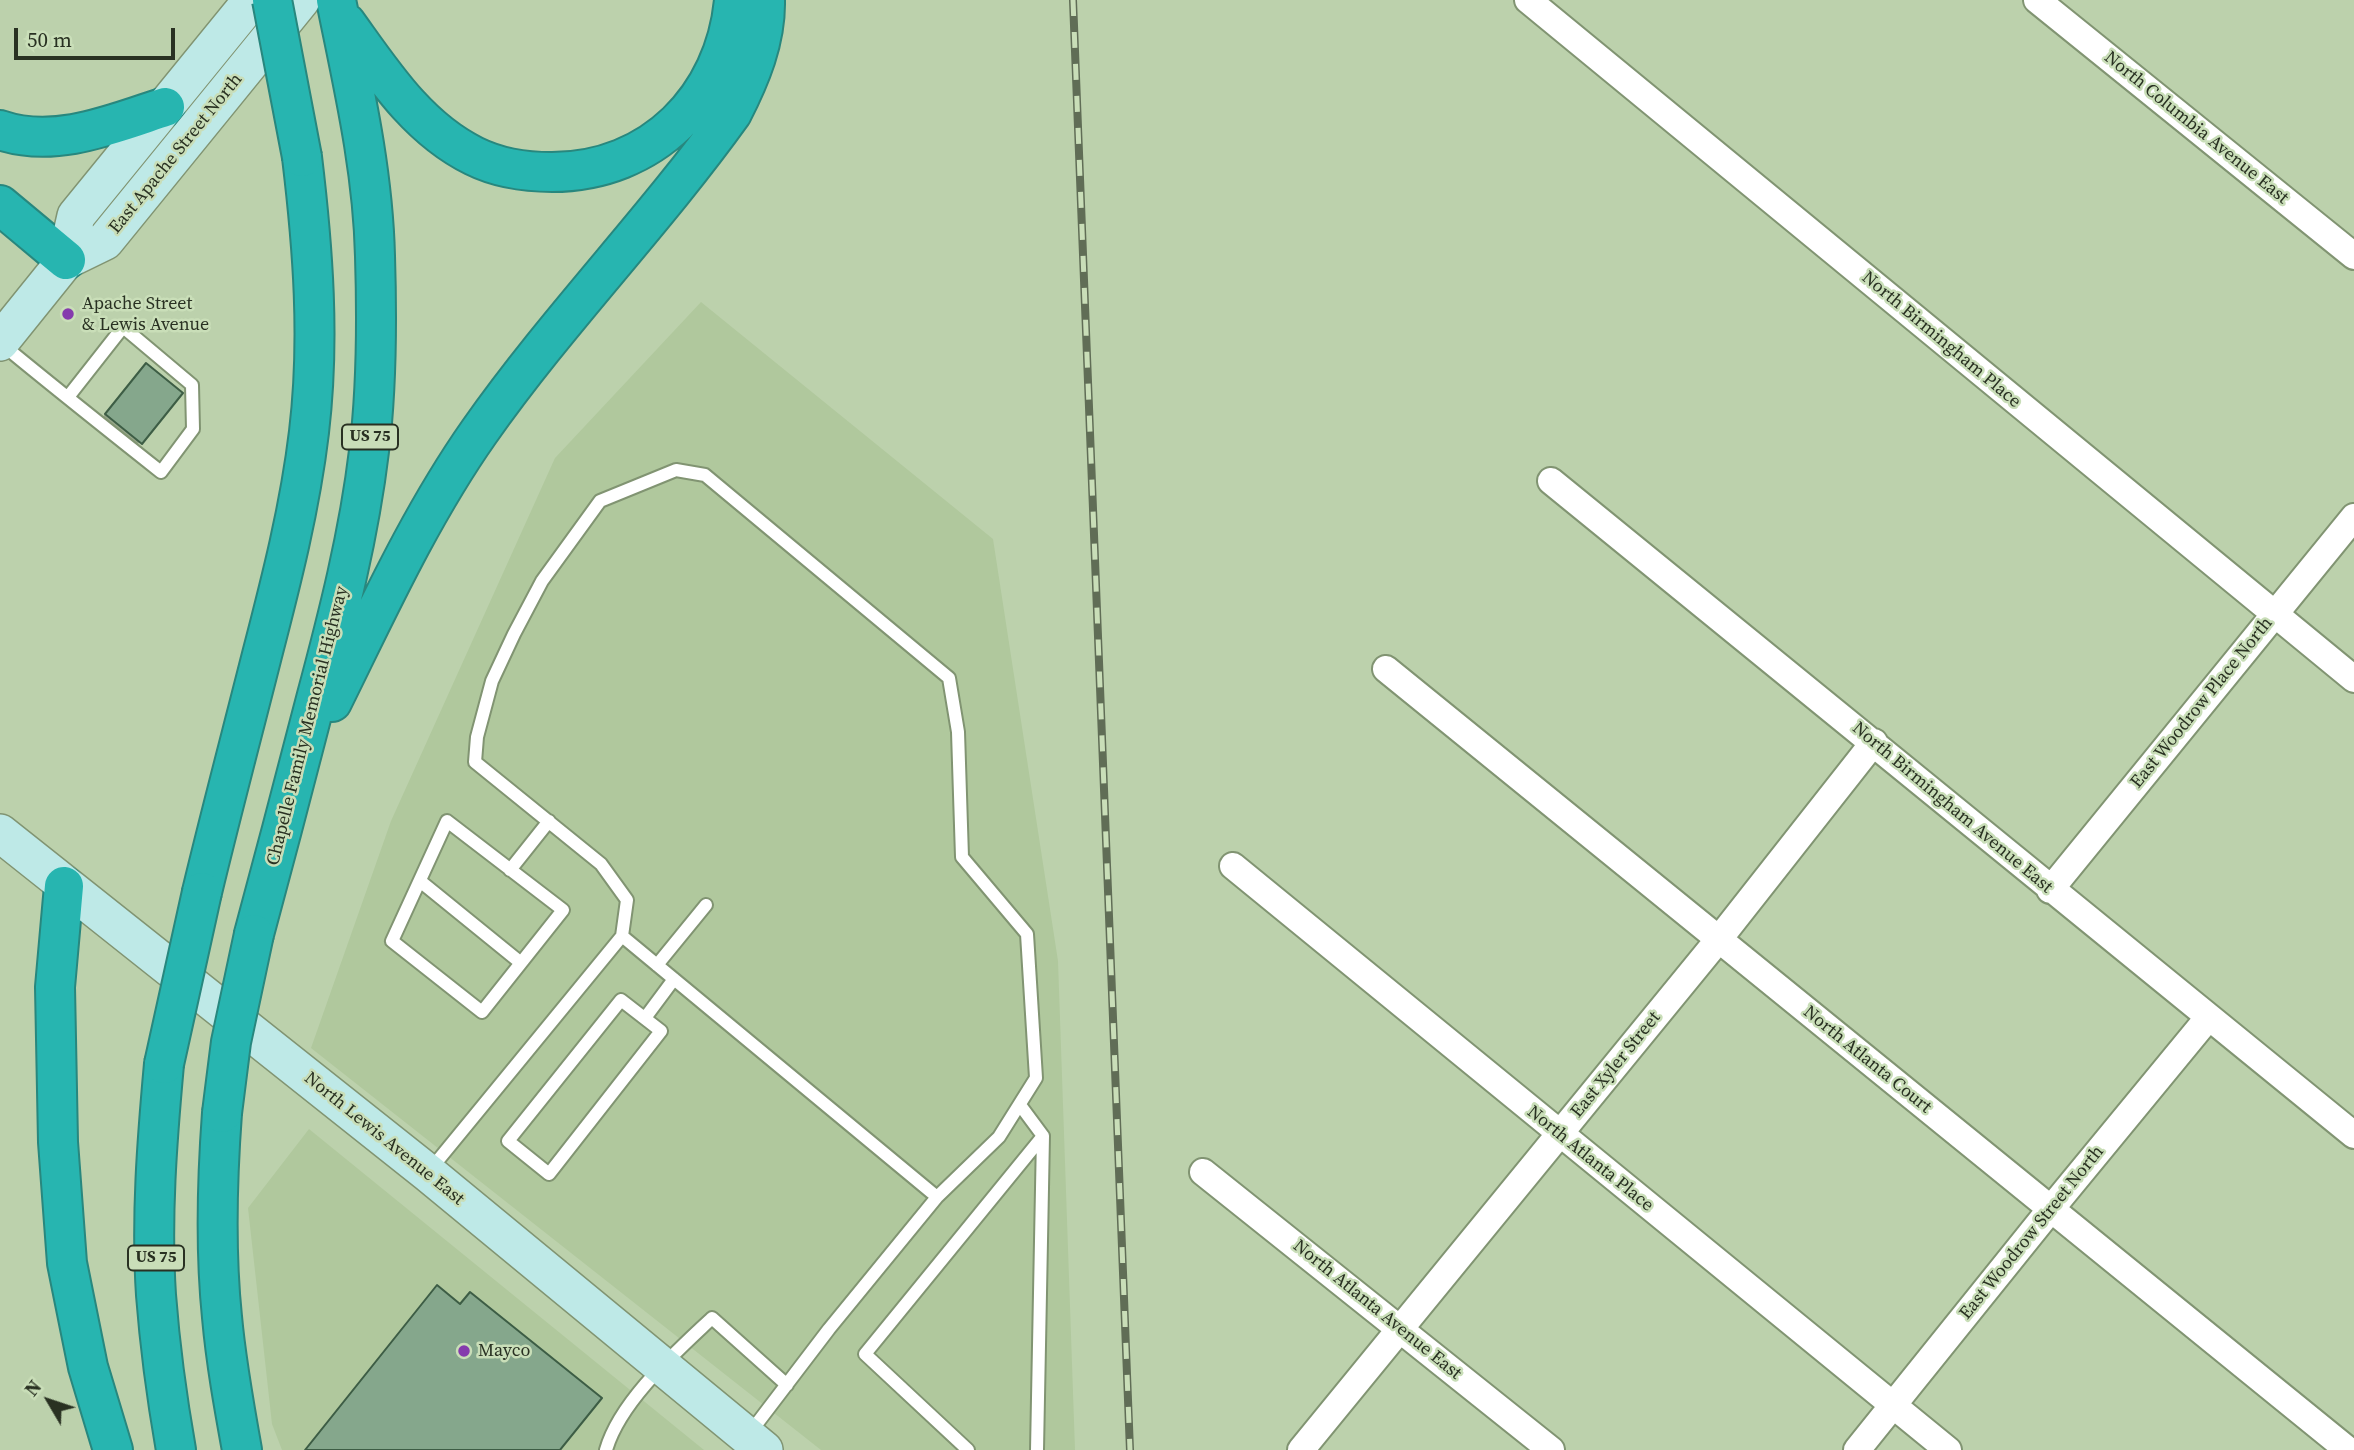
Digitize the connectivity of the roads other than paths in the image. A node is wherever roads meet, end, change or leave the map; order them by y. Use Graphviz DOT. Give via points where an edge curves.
graph roads {
  1 [pos="252,0"];
  2 [pos="272,0"];
  3 [pos="301,0"];
  4 [pos="734,0"];
  5 [pos="765,0"];
  6 [pos="1528,0"];
  7 [pos="2037,0"];
  8 [pos="337,6"];
  9 [pos="368,81"];
  10 [pos="165,107"];
  11 [pos="0,130"];
  12 [pos="0,205"];
  13 [pos="2354,256"];
  14 [pos="66,260"];
  15 [pos="0,342"];
  16 [pos="68,397"];
  17 [pos="1551,481"];
  18 [pos="2354,517"];
  19 [pos="2274,615"];
  20 [pos="1386,669"];
  21 [pos="2354,679"];
  22 [pos="1874,742"];
  23 [pos="296,777"];
  24 [pos="549,821"];
  25 [pos="0,833"];
  26 [pos="1233,866"];
  27 [pos="510,870"];
  28 [pos="420,881"];
  29 [pos="64,886"];
  30 [pos="2050,890"];
  31 [pos="706,905"];
  32 [pos="622,936"];
  33 [pos="1719,939"];
  34 [pos="521,963"];
  35 [pos="657,965"];
  36 [pos="674,979"];
  37 [pos="645,1018"];
  38 [pos="2208,1018"];
  39 [pos="1020,1105"];
  40 [pos="1559,1134"];
  41 [pos="2354,1135"];
  42 [pos="1043,1136"];
  43 [pos="1203,1172"];
  44 [pos="428,1173"];
  45 [pos="937,1197"];
  46 [pos="2050,1210"];
  47 [pos="1401,1328"];
  48 [pos="662,1366"];
  49 [pos="787,1385"];
  50 [pos="1893,1406"];
  51 [pos="753,1444"];
  52 [pos="113,1450"];
  53 [pos="176,1450"];
  54 [pos="242,1450"];
  55 [pos="606,1450"];
  56 [pos="968,1450"];
  57 [pos="1037,1450"];
  58 [pos="1301,1450"];
  59 [pos="1551,1450"];
  60 [pos="1857,1450"];
  61 [pos="1948,1450"];
  62 [pos="2348,1450"];
  1 -- 10 [label="main road, East Apache Street North"];
  2 -- 53 [label="highway, US 75, bridge" via="302,157 315,296 314,360 309,432 296,511 164,1064 155,1197 156,1294"];
  3 -- 14 [label="main road, East Apache Street North" via="105,241"];
  4 -- 9 [label="highway" via="722,56 692,107 655,142 591,169 518,170 474,156 400,97"];
  5 -- 23 [label="highway" via="759,47 732,113 478,433 396,572"];
  6 -- 19 [label="street, North Birmingham Place"];
  7 -- 13 [label="street, North Columbia Avenue East"];
  8 -- 9 [label="highway"];
  9 -- 23 [label="highway, Chapelle Family Memorial Highway / US 75" via="375,254 369,450 348,570"];
  10 -- 11 [label="highway" via="70,135 31,136"];
  10 -- 14 [label="main road, East Apache Street North" via="76,216"];
  12 -- 14 [label="highway"];
  14 -- 15 [label="main road, East Apache Street North"];
  15 -- 16 [label="lane"];
  16 -- 16 [label="lane" via="161,471 193,429 192,385 123,327"];
  17 -- 22 [label="street, North Birmingham Avenue East"];
  18 -- 19 [label="street, East Woodrow Place North"];
  19 -- 21 [label="street, North Birmingham Place"];
  19 -- 30 [label="street, East Woodrow Place North"];
  20 -- 33 [label="street, North Atlanta Court"];
  22 -- 30 [label="street, North Birmingham Avenue East"];
  22 -- 33 [label="street, East Xyler Street"];
  23 -- 54 [label="highway, Chapelle Family Memorial Highway / US 75, bridge" via="254,934 231,1042 222,1113 217,1250"];
  24 -- 27 [label="lane"];
  24 -- 32 [label="lane" via="601,864 627,900"];
  24 -- 39 [label="lane" via="475,762 492,681 542,581 600,501 676,470 705,475 949,678 958,732 962,857 1027,934 1037,1078"];
  25 -- 29 [label="main road, North Lewis Avenue East"];
  26 -- 40 [label="street, North Atlanta Place"];
  27 -- 28 [label="lane" via="447,821"];
  27 -- 34 [label="lane" via="563,910"];
  28 -- 34 [label="lane"];
  28 -- 34 [label="lane" via="392,941 482,1012"];
  29 -- 44 [label="main road, North Lewis Avenue East"];
  29 -- 52 [label="highway" via="55,987 58,1142 67,1263 88,1367"];
  30 -- 38 [label="street, North Birmingham Avenue East"];
  31 -- 35 [label="lane"];
  32 -- 35 [label="lane"];
  32 -- 44 [label="lane"];
  33 -- 40 [label="street, East Xyler Street"];
  33 -- 46 [label="street, North Atlanta Court"];
  35 -- 36 [label="lane"];
  36 -- 37 [label="lane"];
  36 -- 45 [label="lane"];
  37 -- 37 [label="lane" via="621,1000 508,1141 549,1174 661,1031"];
  38 -- 41 [label="street, North Birmingham Avenue East"];
  38 -- 46 [label="street, East Woodrow Street North"];
  39 -- 42 [label="lane"];
  39 -- 45 [label="lane" via="999,1137"];
  40 -- 47 [label="street, East Xyler Street"];
  40 -- 50 [label="street, North Atlanta Place"];
  42 -- 56 [label="lane" via="865,1354"];
  42 -- 57 [label="lane"];
  43 -- 47 [label="street, North Atlanta Avenue East"];
  44 -- 48 [label="main road, North Lewis Avenue East"];
  45 -- 49 [label="lane"];
  46 -- 50 [label="street, East Woodrow Street North"];
  46 -- 62 [label="street, North Atlanta Court"];
  47 -- 58 [label="street, East Xyler Street"];
  47 -- 59 [label="street, North Atlanta Avenue East"];
  48 -- 49 [label="lane" via="712,1318"];
  48 -- 51 [label="main road, North Lewis Avenue East"];
  48 -- 55 [label="lane" via="617,1423"];
  49 -- 51 [label="lane"];
  50 -- 60 [label="street, East Woodrow Street North"];
  50 -- 61 [label="street, North Atlanta Place"];
}
